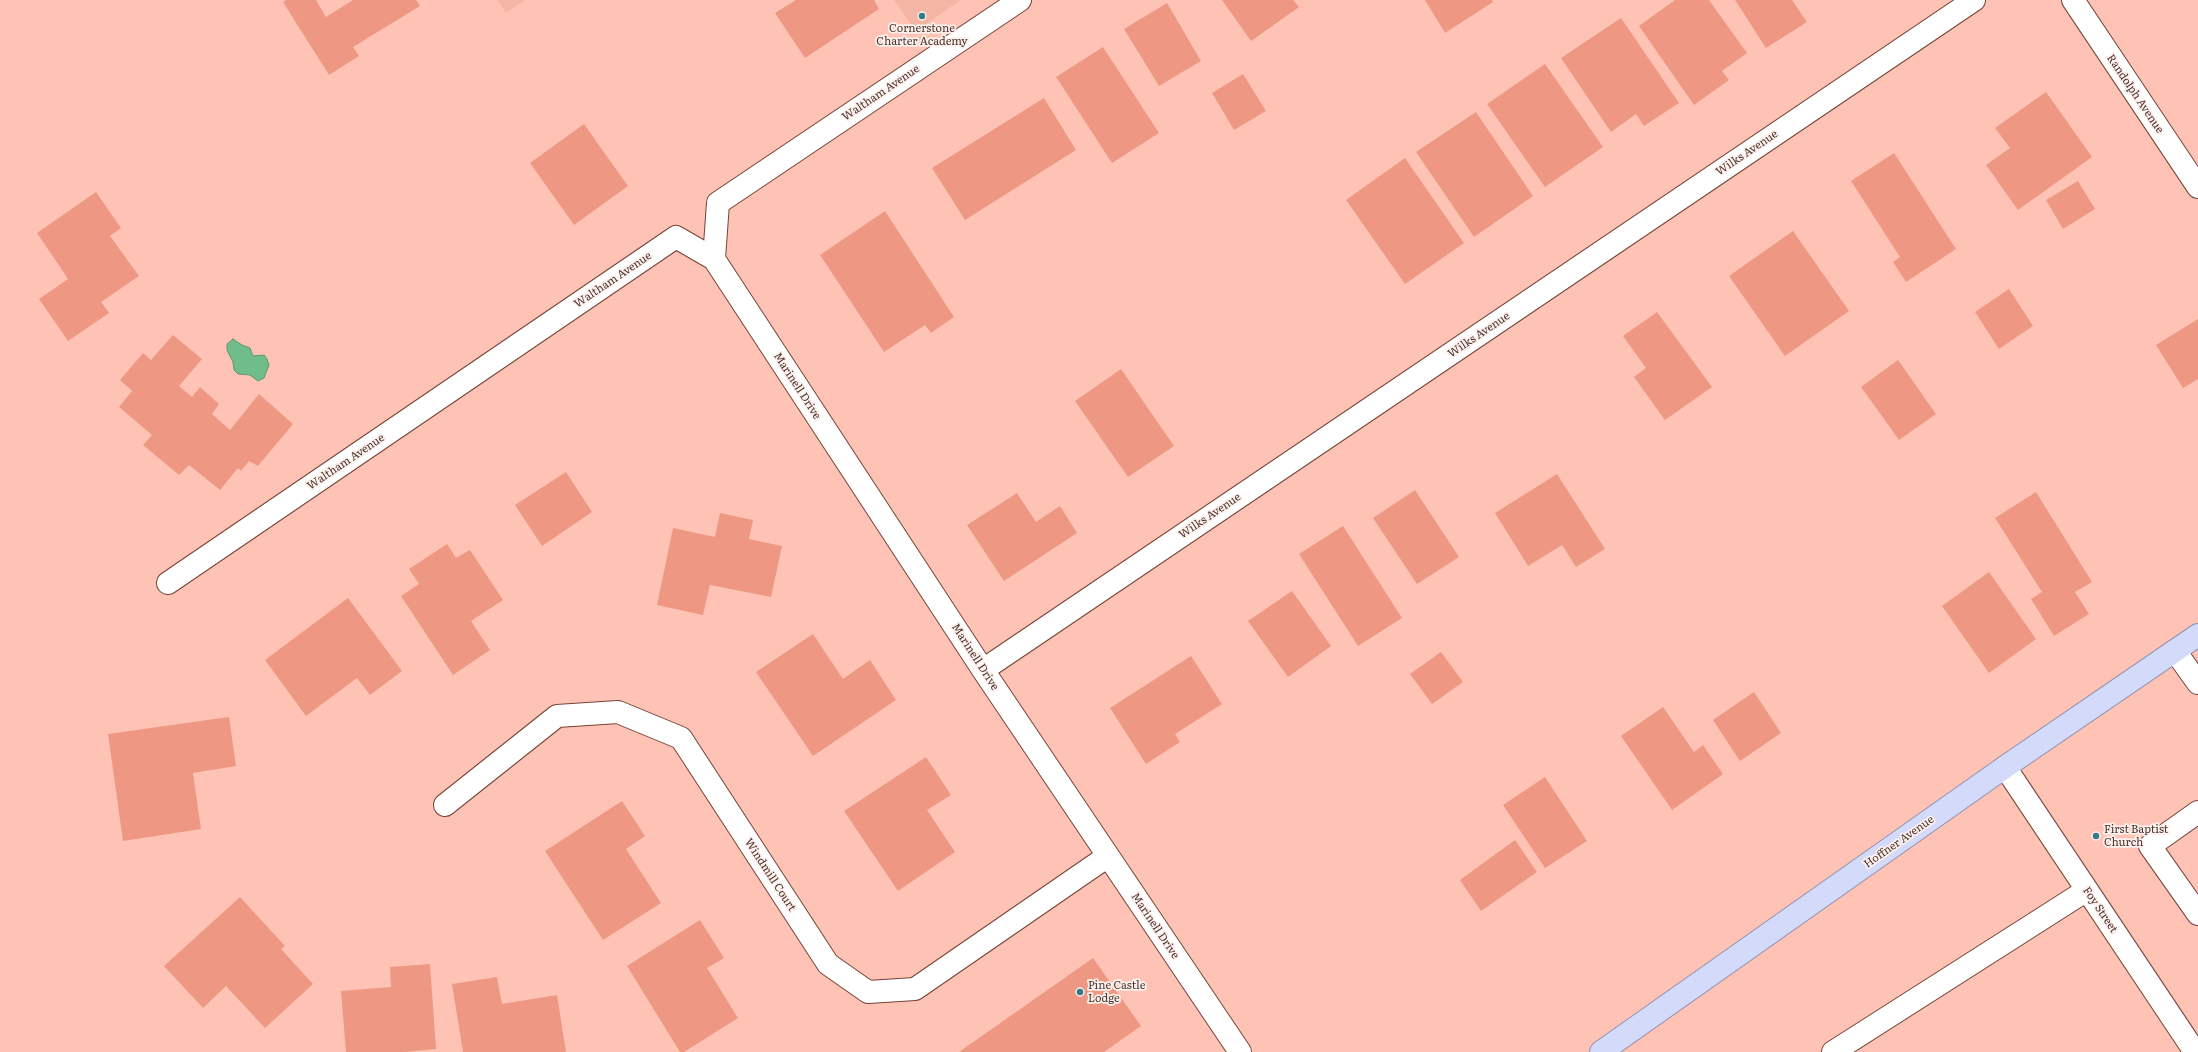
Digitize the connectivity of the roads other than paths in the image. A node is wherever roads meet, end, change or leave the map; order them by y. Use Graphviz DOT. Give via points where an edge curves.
graph roads {
  1 [pos="1020,0"];
  2 [pos="1974,0"];
  3 [pos="2073,0"];
  4 [pos="2198,187"];
  5 [pos="714,259"];
  6 [pos="168,583"];
  7 [pos="2198,635"];
  8 [pos="2175,651"];
  9 [pos="983,670"];
  10 [pos="2198,683"];
  11 [pos="2005,767"];
  12 [pos="446,805"];
  13 [pos="2198,812"];
  14 [pos="1108,856"];
  15 [pos="2087,890"];
  16 [pos="2198,914"];
  17 [pos="1240,1052"];
  18 [pos="1601,1052"];
  19 [pos="1834,1052"];
  20 [pos="2195,1052"];
  1 -- 5 [label="street, Waltham Avenue" via="718,203"];
  2 -- 9 [label="street, Wilks Avenue"];
  3 -- 4 [label="street, Randolph Avenue"];
  5 -- 6 [label="street, Waltham Avenue" via="676,237"];
  5 -- 9 [label="street, Marinell Drive"];
  7 -- 8 [label="main road, Hoffner Avenue"];
  8 -- 10 [label="street"];
  8 -- 11 [label="main road, Hoffner Avenue"];
  9 -- 14 [label="street, Marinell Drive"];
  11 -- 15 [label="street, Foy Street"];
  11 -- 18 [label="main road, Hoffner Avenue"];
  12 -- 14 [label="street, Windmill Court" via="557,716 618,712 681,738 828,964 868,992 915,989"];
  13 -- 16 [label="street" via="2150,846"];
  14 -- 17 [label="street, Marinell Drive"];
  15 -- 19 [label="street"];
  15 -- 20 [label="street, Foy Street"];
}
